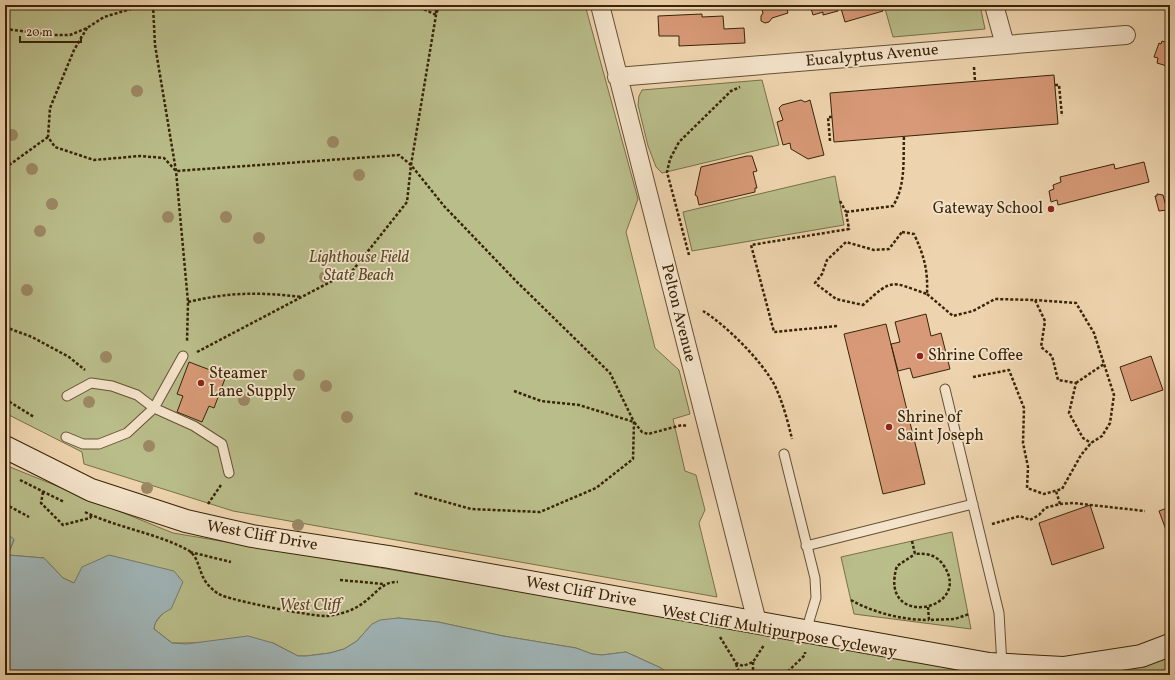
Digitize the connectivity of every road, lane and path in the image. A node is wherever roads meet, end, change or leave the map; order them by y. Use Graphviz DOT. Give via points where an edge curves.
graph roads {
  1 [pos="144,5"];
  2 [pos="153,5"];
  3 [pos="415,5"];
  4 [pos="436,5"];
  5 [pos="439,5"];
  6 [pos="600,5"];
  7 [pos="994,5"];
  8 [pos="436,15"];
  9 [pos="87,28"];
  10 [pos="5,29"];
  11 [pos="1126,35"];
  12 [pos="1004,45"];
  13 [pos="974,66"];
  14 [pos="617,77"];
  15 [pos="975,81"];
  16 [pos="1055,85"];
  17 [pos="742,86"];
  18 [pos="1062,116"];
  19 [pos="832,117"];
  20 [pos="904,136"];
  21 [pos="48,137"];
  22 [pos="830,141"];
  23 [pos="411,165"];
  24 [pos="5,168"];
  25 [pos="176,171"];
  26 [pos="840,201"];
  27 [pos="846,212"];
  28 [pos="689,255"];
  29 [pos="927,294"];
  30 [pos="302,297"];
  31 [pos="1035,300"];
  32 [pos="188,302"];
  33 [pos="703,311"];
  34 [pos="837,326"];
  35 [pos="5,327"];
  36 [pos="183,356"];
  37 [pos="1104,364"];
  38 [pos="974,377"];
  39 [pos="92,382"];
  40 [pos="1076,383"];
  41 [pos="945,389"];
  42 [pos="514,391"];
  43 [pos="67,396"];
  44 [pos="5,399"];
  45 [pos="154,408"];
  46 [pos="34,418"];
  47 [pos="634,422"];
  48 [pos="689,426"];
  49 [pos="66,437"];
  50 [pos="792,439"];
  51 [pos="1091,444"];
  52 [pos="5,447"];
  53 [pos="784,454"];
  54 [pos="229,474"];
  55 [pos="18,479"];
  56 [pos="1056,491"];
  57 [pos="43,492"];
  58 [pos="414,493"];
  59 [pos="5,504"];
  60 [pos="973,504"];
  61 [pos="1060,504"];
  62 [pos="71,506"];
  63 [pos="78,509"];
  64 [pos="1145,511"];
  65 [pos="92,515"];
  66 [pos="29,517"];
  67 [pos="201,524"];
  68 [pos="979,528"];
  69 [pos="912,541"];
  70 [pos="806,546"];
  71 [pos="190,552"];
  72 [pos="915,554"];
  73 [pos="231,562"];
  74 [pos="340,580"];
  75 [pos="404,582"];
  76 [pos="385,584"];
  77 [pos="851,600"];
  78 [pos="928,607"];
  79 [pos="969,614"];
  80 [pos="929,620"];
  81 [pos="757,622"];
  82 [pos="717,632"];
  83 [pos="806,638"];
  84 [pos="765,644"];
  85 [pos="1170,645"];
  86 [pos="753,662"];
  87 [pos="736,663"];
  88 [pos="1002,665"];
  89 [pos="740,675"];
  90 [pos="753,675"];
  91 [pos="784,675"];
  1 -- 9 [label="path" via="104,17"];
  2 -- 25 [label="path" via="155,45"];
  3 -- 8 [label="path"];
  4 -- 8 [label="path"];
  5 -- 8 [label="path"];
  6 -- 14 [label="street, Pelton Avenue"];
  7 -- 12 [label="street"];
  8 -- 23 [label="path"];
  9 -- 10 [label="path" via="70,35 54,36"];
  9 -- 21 [label="path" via="74,50 50,108"];
  11 -- 12 [label="street, Eucalyptus Avenue"];
  12 -- 14 [label="street, Eucalyptus Avenue"];
  13 -- 15 [label="path"];
  14 -- 81 [label="street, Pelton Avenue"];
  16 -- 18 [label="path" via="1059,85"];
  17 -- 28 [label="path" via="731,91 683,137 670,159 667,172"];
  19 -- 22 [label="path" via="828,117"];
  20 -- 27 [label="path" via="902,184 900,196 893,206"];
  21 -- 24 [label="path"];
  21 -- 25 [label="path" via="55,147 94,160 140,156 164,158"];
  23 -- 25 [label="path" via="399,155 380,155"];
  23 -- 30 [label="path" via="408,202 353,270"];
  23 -- 47 [label="path" via="444,206 610,373"];
  25 -- 32 [label="path"];
  26 -- 27 [label="path"];
  27 -- 34 [label="path" via="849,229 751,245 774,332"];
  29 -- 29 [label="path" via="896,283 884,287 863,305 836,299 815,283 828,260 846,242 874,250 889,248 902,232 914,234 920,248 928,272"];
  29 -- 31 [label="path" via="954,316 972,311 995,299"];
  30 -- 32 [label="path" via="244,292 220,294"];
  30 -- 36 [label="path" via="203,350"];
  31 -- 37 [label="path" via="1076,303 1094,333"];
  31 -- 40 [label="path" via="1045,322 1041,347 1052,356 1058,380"];
  32 -- 36 [label="path" via="187,342"];
  33 -- 50 [label="path" via="730,332 774,384 780,395"];
  35 -- 39 [label="path" via="32,337 69,357 92,374"];
  36 -- 45 [label="lane"];
  37 -- 40 [label="path"];
  37 -- 51 [label="path" via="1114,395 1110,423 1102,436"];
  38 -- 56 [label="path" via="1009,370 1024,408 1027,488 1044,494"];
  39 -- 43 [label="lane"];
  39 -- 45 [label="lane" via="137,395"];
  40 -- 51 [label="path" via="1069,413 1083,438"];
  41 -- 60 [label="lane"];
  42 -- 47 [label="path" via="541,401 579,405"];
  44 -- 46 [label="path"];
  45 -- 49 [label="lane" via="127,433 99,444 83,444"];
  45 -- 54 [label="lane" via="194,426 222,444"];
  47 -- 48 [label="path" via="642,432 648,434 682,425"];
  47 -- 58 [label="path" via="633,459 596,488 540,512 471,509"];
  51 -- 56 [label="path" via="1081,454 1062,489"];
  52 -- 67 [label="street, West Cliff Drive" via="91,490 172,518"];
  53 -- 70 [label="lane"];
  54 -- 67 [label="path" via="208,503"];
  55 -- 57 [label="path"];
  56 -- 61 [label="path"];
  57 -- 62 [label="path"];
  57 -- 65 [label="path" via="41,503 63,525 90,518"];
  59 -- 66 [label="path"];
  60 -- 68 [label="lane"];
  60 -- 70 [label="lane"];
  61 -- 64 [label="path" via="1073,503"];
  61 -- 68 [label="path" via="1045,508 1030,520 1020,516"];
  63 -- 65 [label="path"];
  65 -- 71 [label="path" via="175,544"];
  67 -- 81 [label="street, West Cliff Drive" via="252,536 389,557"];
  68 -- 88 [label="lane" via="999,613"];
  69 -- 72 [label="path"];
  70 -- 83 [label="lane" via="815,578 816,598"];
  71 -- 73 [label="path"];
  71 -- 76 [label="path" via="200,566 204,579 218,594 239,601 324,616 362,605"];
  72 -- 78 [label="path" via="928,554 939,559 948,572 947,592 942,599"];
  72 -- 78 [label="path" via="897,566 895,587 902,600 909,605 918,609"];
  74 -- 76 [label="path"];
  75 -- 76 [label="path"];
  77 -- 80 [label="path" via="881,613"];
  78 -- 80 [label="path"];
  79 -- 80 [label="path" via="955,619"];
  81 -- 83 [label="street, West Cliff Drive"];
  82 -- 87 [label="path"];
  83 -- 88 [label="street, West Cliff Drive"];
  83 -- 91 [label="path" via="805,655"];
  84 -- 86 [label="path"];
  85 -- 88 [label="street, West Cliff Drive" via="1141,656 1063,668"];
  86 -- 87 [label="path" via="743,666"];
  86 -- 90 [label="path"];
  87 -- 89 [label="path"];
}
